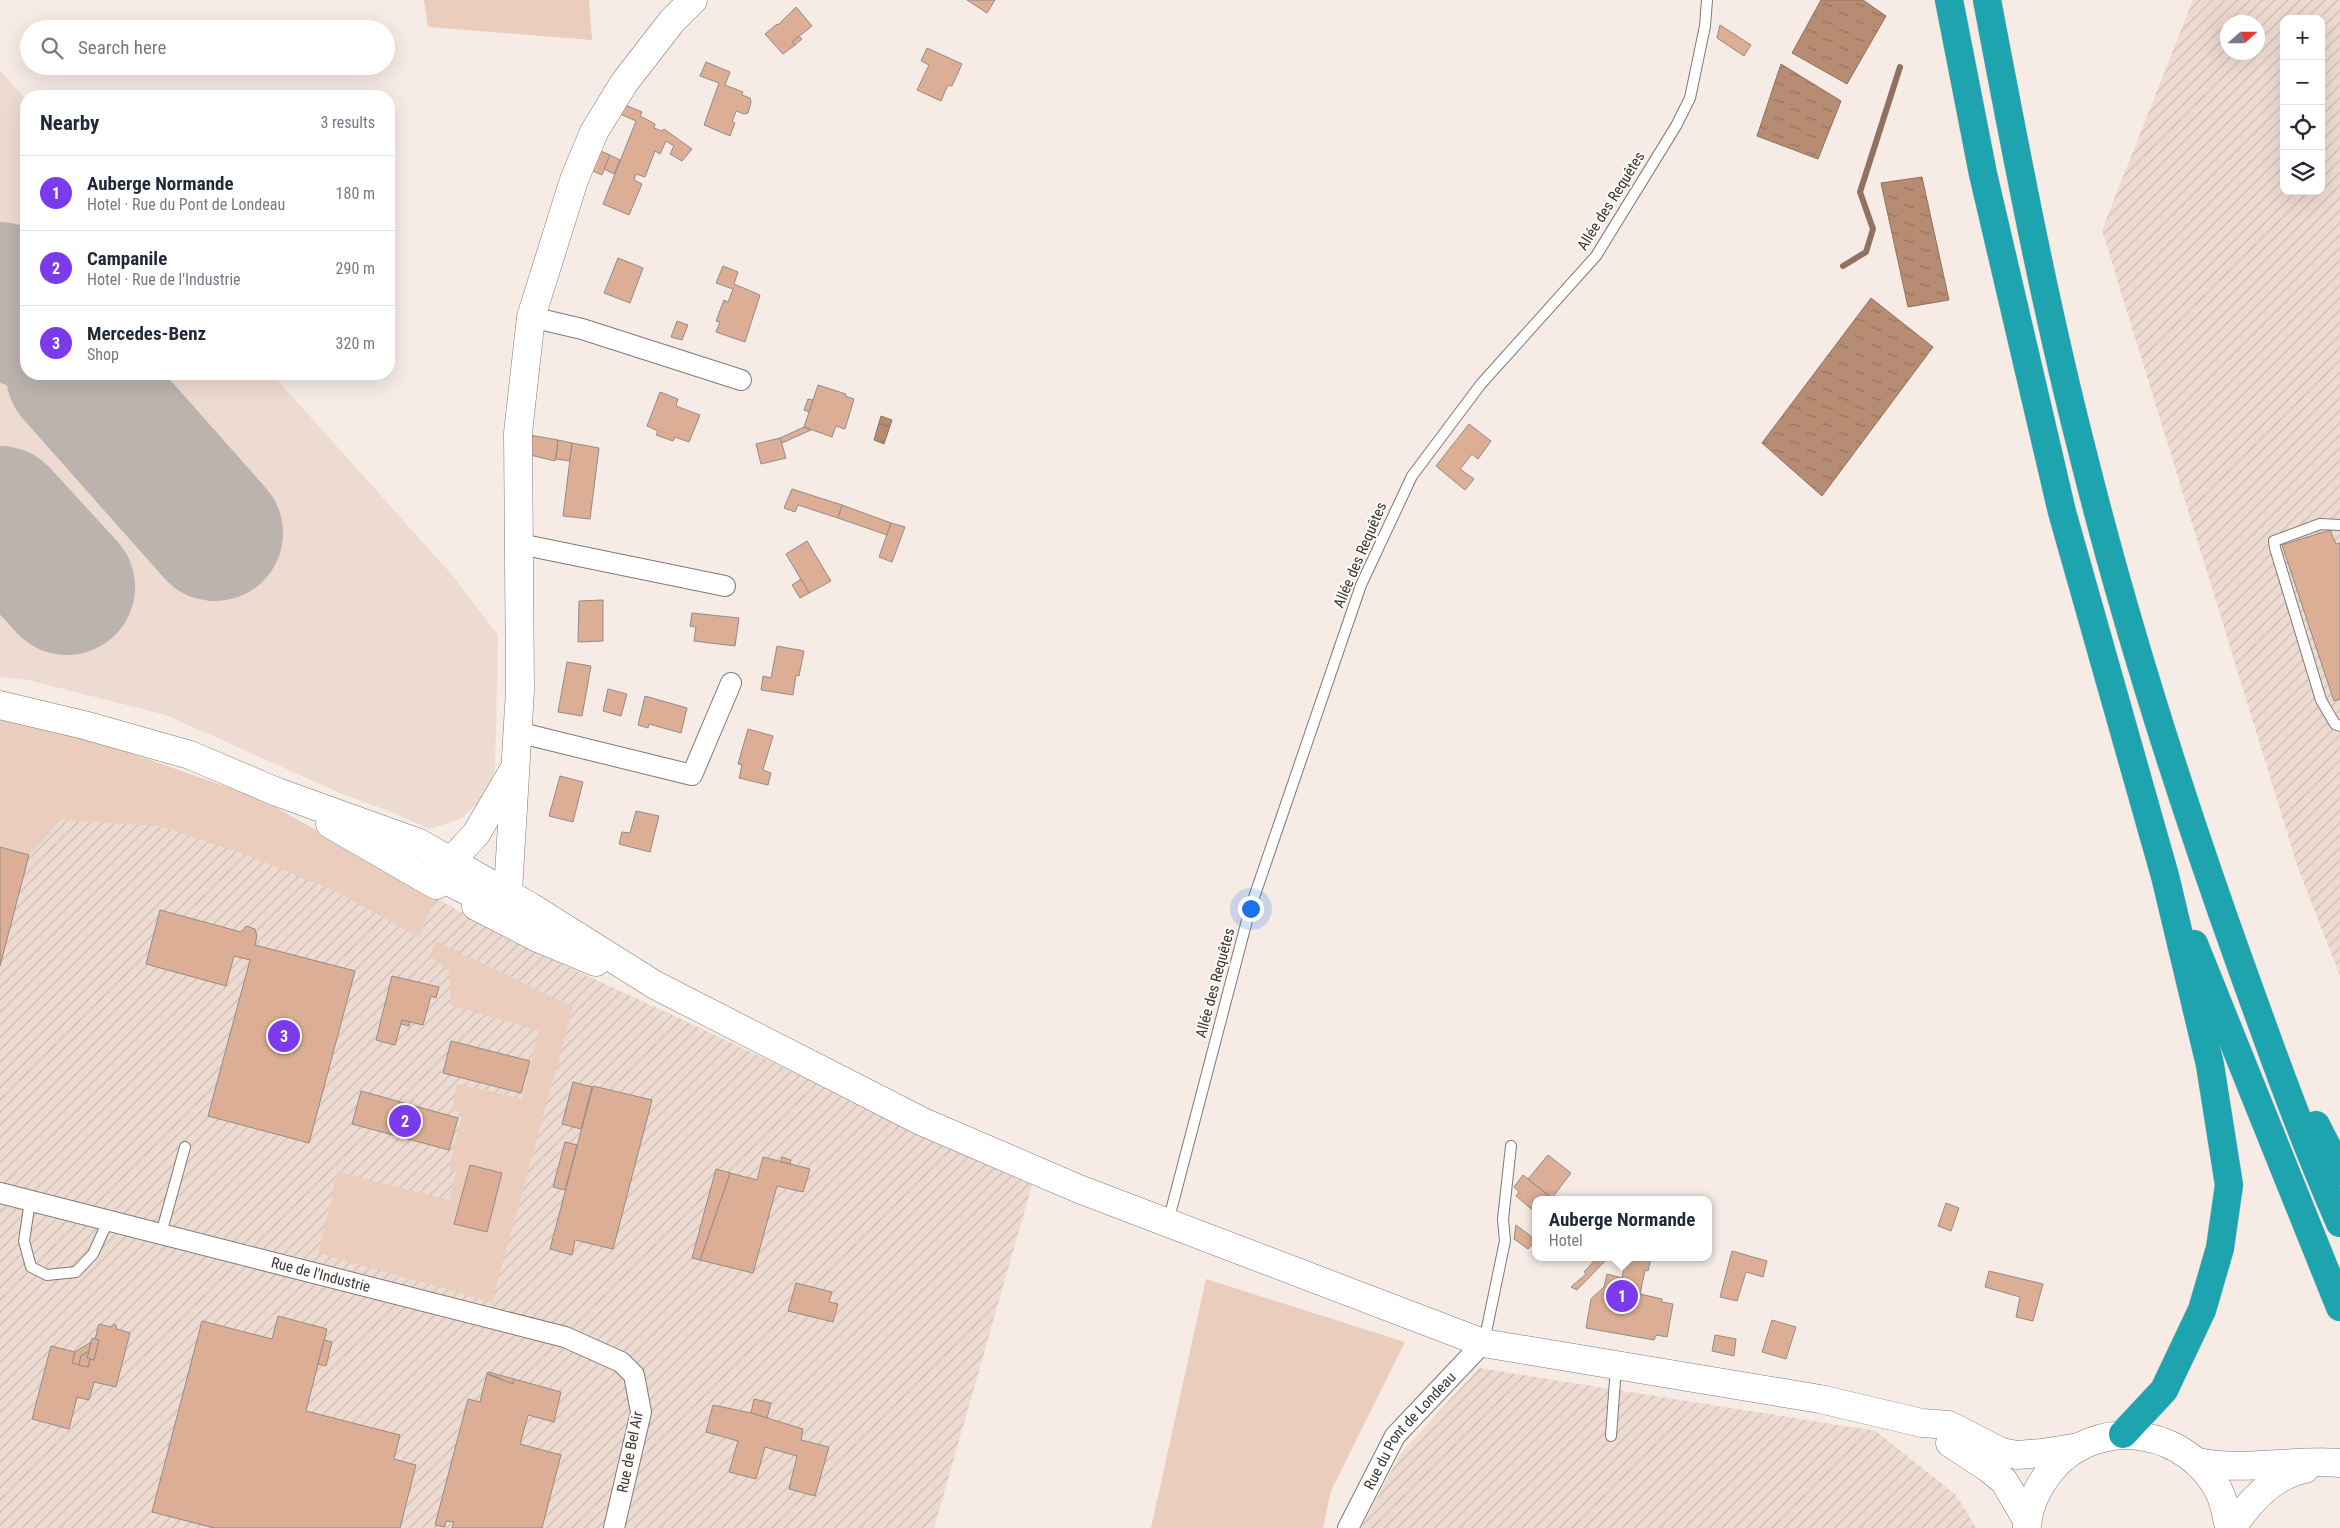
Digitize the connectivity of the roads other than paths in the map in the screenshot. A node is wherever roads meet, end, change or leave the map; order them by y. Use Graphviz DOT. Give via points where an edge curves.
graph roads {
  1 [pos="693,0"];
  2 [pos="1708,0"];
  3 [pos="1950,0"];
  4 [pos="1987,0"];
  5 [pos="531,317"];
  6 [pos="741,380"];
  7 [pos="2340,525"];
  8 [pos="520,544"];
  9 [pos="725,586"];
  10 [pos="731,683"];
  11 [pos="0,705"];
  12 [pos="2340,726"];
  13 [pos="517,732"];
  14 [pos="514,767"];
  15 [pos="277,792"];
  16 [pos="450,862"];
  17 [pos="420,876"];
  18 [pos="2165,876"];
  19 [pos="508,892"];
  20 [pos="655,985"];
  21 [pos="2252,998"];
  22 [pos="1511,1146"];
  23 [pos="185,1147"];
  24 [pos="2340,1172"];
  25 [pos="0,1194"];
  26 [pos="30,1201"];
  27 [pos="108,1221"];
  28 [pos="1168,1223"];
  29 [pos="2340,1223"];
  30 [pos="161,1234"];
  31 [pos="2340,1307"];
  32 [pos="1483,1342"];
  33 [pos="1616,1365"];
  34 [pos="634,1375"];
  35 [pos="1922,1423"];
  36 [pos="2124,1434"];
  37 [pos="1611,1436"];
  38 [pos="2079,1447"];
  39 [pos="2197,1462"];
  40 [pos="2340,1463"];
  41 [pos="2027,1524"];
  42 [pos="614,1528"];
  43 [pos="1348,1528"];
  44 [pos="2231,1528"];
  1 -- 5 [label="main road" via="672,21 624,83 594,132 574,180"];
  2 -- 28 [label="lane, Allée des Requêtes" via="1690,98 1676,126 1596,256 1481,384 1412,476 1361,585 1250,909"];
  3 -- 18 [label="highway" via="1983,174 2062,512"];
  4 -- 21 [label="highway" via="2016,156 2083,456 2134,642 2201,855"];
  5 -- 6 [label="street" via="582,329"];
  5 -- 8 [label="main road" via="518,433"];
  7 -- 12 [label="lane" via="2320,524 2274,541 2321,700 2335,724"];
  8 -- 9 [label="street"];
  8 -- 13 [label="main road"];
  10 -- 13 [label="street" via="692,775"];
  11 -- 15 [label="main road" via="190,755"];
  13 -- 14 [label="main road"];
  14 -- 16 [label="main road" via="476,834"];
  14 -- 19 [label="main road"];
  15 -- 16 [label="main road" via="419,843"];
  15 -- 17 [label="main road"];
  16 -- 19 [label="main road"];
  17 -- 19 [label="main road" via="436,875 498,906"];
  17 -- 20 [label="main road" via="538,938"];
  18 -- 31 [label="highway" via="2214,988"];
  18 -- 36 [label="highway" via="2210,1064 2229,1184 2220,1248 2202,1310 2164,1390"];
  19 -- 20 [label="main road"];
  20 -- 28 [label="main road" via="923,1122"];
  21 -- 24 [label="highway"];
  21 -- 29 [label="highway" via="2315,1166"];
  22 -- 32 [label="lane" via="1503,1219 1505,1241"];
  23 -- 30 [label="lane"];
  25 -- 26 [label="street, Rue de l'Industrie"];
  26 -- 27 [label="street, Rue de l'Industrie"];
  26 -- 27 [label="lane" via="24,1241 31,1266 47,1274 76,1272 93,1254"];
  27 -- 30 [label="street, Rue de l'Industrie"];
  28 -- 32 [label="main road"];
  30 -- 34 [label="street, Rue de l'Industrie" via="565,1337 621,1362"];
  32 -- 33 [label="main road"];
  32 -- 43 [label="street, Rue du Pont de Londeau" via="1395,1436"];
  33 -- 35 [label="main road" via="1820,1399"];
  33 -- 37 [label="lane"];
  34 -- 42 [label="street, Rue de Bel Air" via="641,1412"];
  35 -- 38 [label="main road" via="1949,1425 2001,1452 2017,1455"];
  35 -- 41 [label="main road" via="2004,1482"];
  36 -- 38 [label="main road" via="2101,1438"];
  36 -- 39 [label="main road" via="2150,1437 2175,1446"];
  38 -- 41 [label="main road" via="2060,1460 2044,1478"];
  39 -- 40 [label="main road" via="2221,1467 2254,1467 2311,1460"];
  39 -- 44 [label="main road" via="2214,1482"];
  40 -- 44 [label="main road" via="2301,1470 2266,1488 2246,1507"];
}
